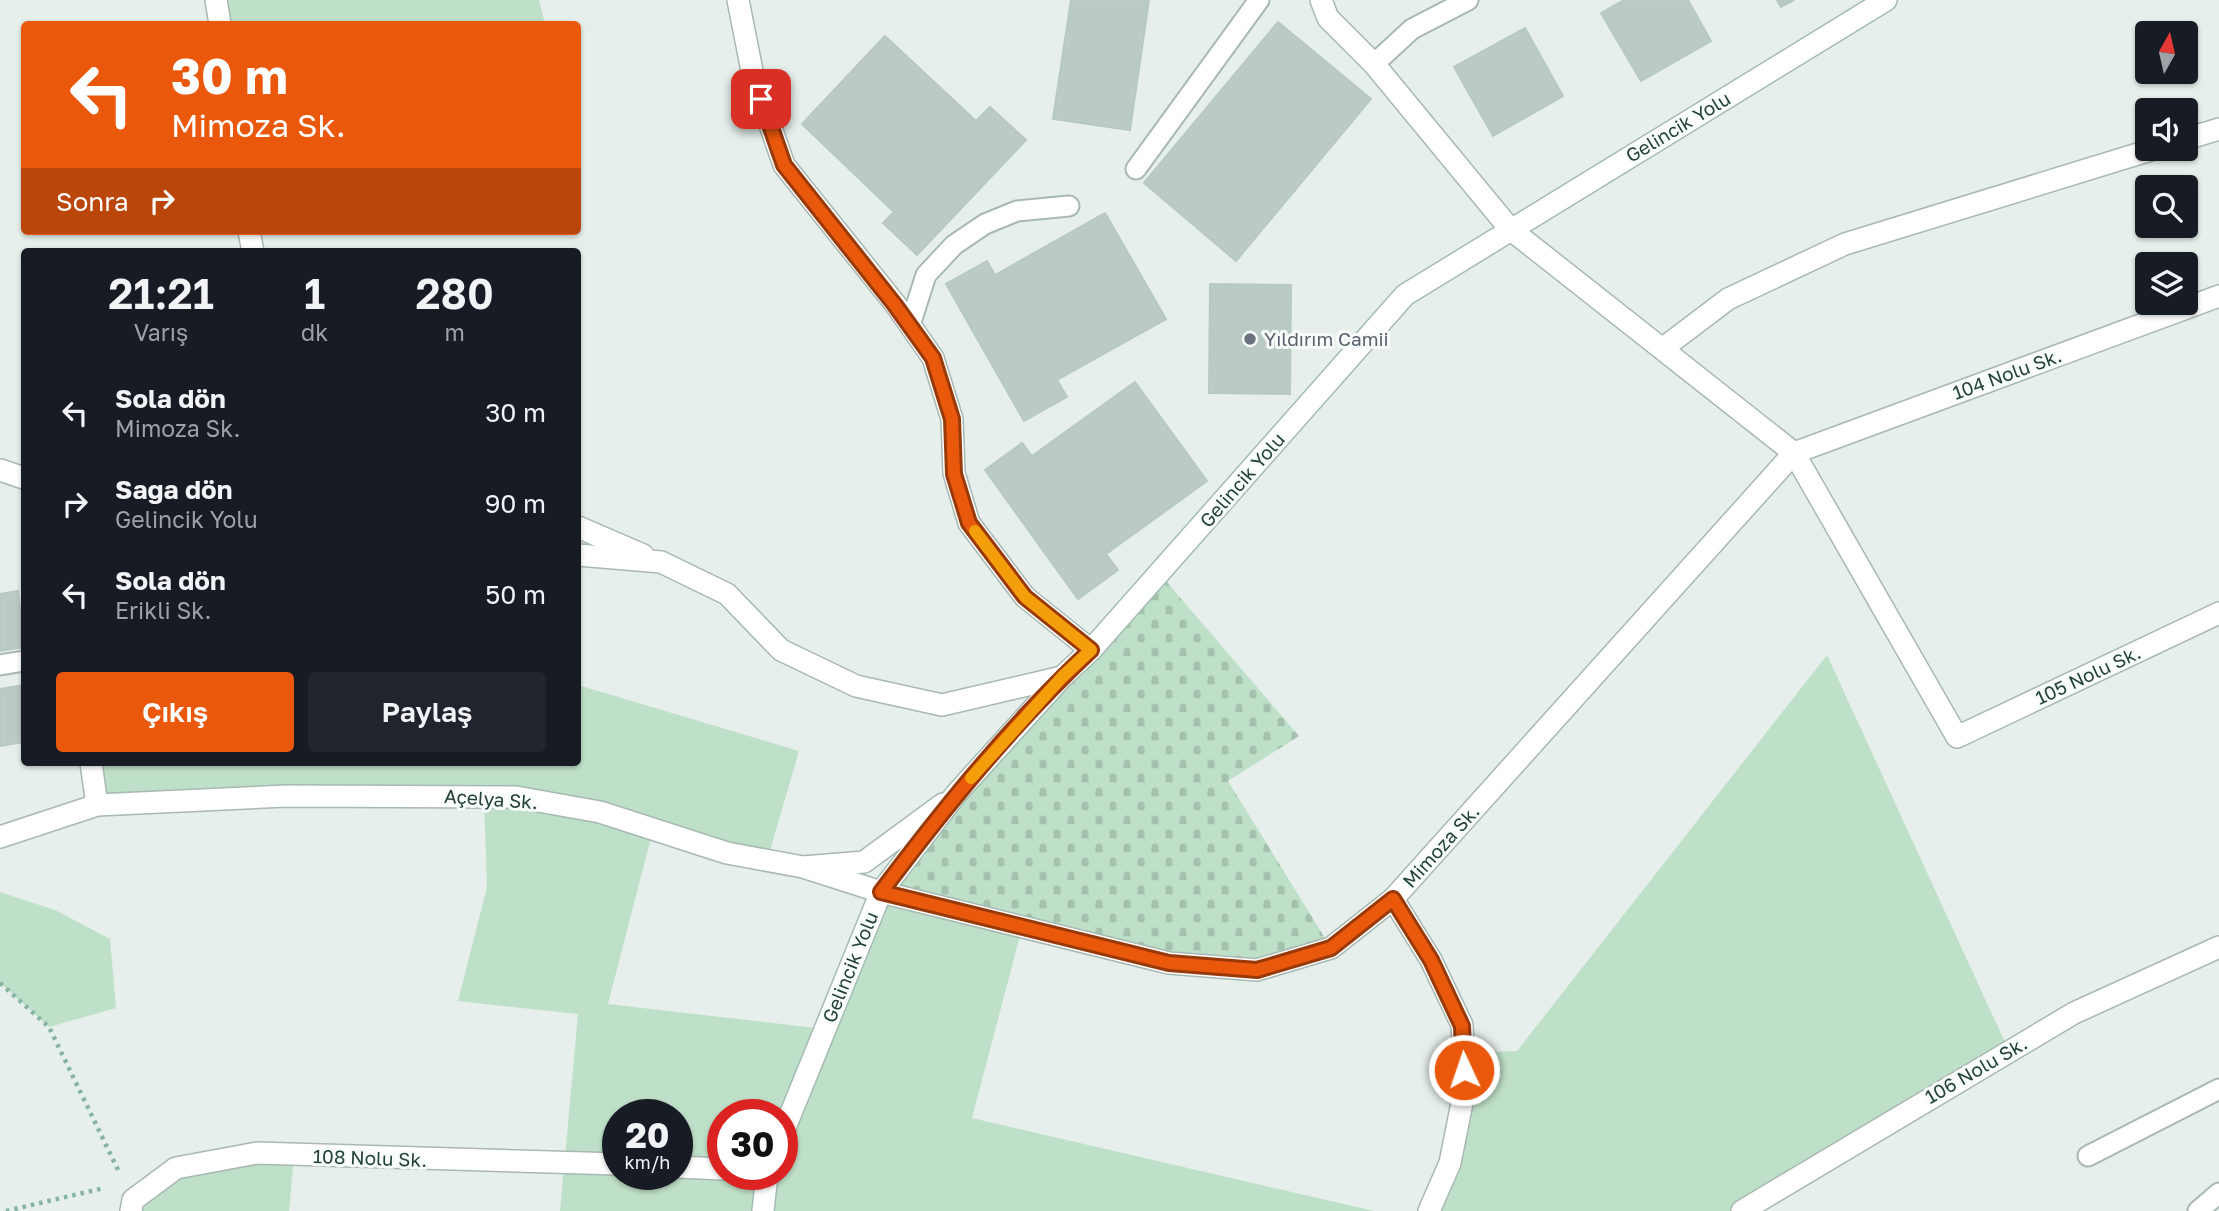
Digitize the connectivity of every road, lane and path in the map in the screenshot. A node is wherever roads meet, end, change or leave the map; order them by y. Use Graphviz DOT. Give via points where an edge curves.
graph roads {
  1 [pos="216,0"];
  2 [pos="1259,0"];
  3 [pos="1321,0"];
  4 [pos="1468,0"];
  5 [pos="1886,0"];
  6 [pos="740,1"];
  7 [pos="219,21"];
  8 [pos="1374,64"];
  9 [pos="2219,129"];
  10 [pos="2198,135"];
  11 [pos="2135,155"];
  12 [pos="1136,169"];
  13 [pos="1069,206"];
  14 [pos="1510,229"];
  15 [pos="2219,296"];
  16 [pos="910,325"];
  17 [pos="1662,349"];
  18 [pos="1794,453"];
  19 [pos="0,470"];
  20 [pos="21,477"];
  21 [pos="581,528"];
  22 [pos="581,555"];
  23 [pos="661,562"];
  24 [pos="2219,613"];
  25 [pos="1091,650"];
  26 [pos="21,662"];
  27 [pos="0,665"];
  28 [pos="1062,677"];
  29 [pos="91,766"];
  30 [pos="956,794"];
  31 [pos="97,805"];
  32 [pos="0,838"];
  33 [pos="803,867"];
  34 [pos="881,892"];
  35 [pos="1393,899"];
  36 [pos="2219,947"];
  37 [pos="0,983"];
  38 [pos="2219,1089"];
  39 [pos="797,1099"];
  40 [pos="2088,1156"];
  41 [pos="602,1164"];
  42 [pos="765,1190"];
  43 [pos="2219,1193"];
  44 [pos="129,1198"];
  45 [pos="6,1211"];
  46 [pos="763,1211"];
  47 [pos="1429,1211"];
  48 [pos="1742,1211"];
  49 [pos="2198,1211"];
  1 -- 7 [label="street"];
  2 -- 12 [label="lane"];
  3 -- 8 [label="street" via="1328,18"];
  4 -- 8 [label="lane" via="1412,29"];
  5 -- 14 [label="street, Gelincik Yolu"];
  6 -- 16 [label="street" via="753,76 784,165"];
  8 -- 14 [label="street"];
  9 -- 10 [label="street"];
  11 -- 17 [label="street" via="1844,244 1728,299"];
  13 -- 16 [label="lane" via="1017,211 985,224 954,245 926,275"];
  14 -- 17 [label="street"];
  14 -- 25 [label="street, Gelincik Yolu" via="1405,295"];
  15 -- 18 [label="street, 104 Nolu Sk."];
  16 -- 25 [label="street" via="933,358 952,419 954,474 969,523 1025,597"];
  17 -- 18 [label="street"];
  18 -- 24 [label="street, 105 Nolu Sk." via="1958,737"];
  18 -- 35 [label="street, Mimoza Sk."];
  19 -- 20 [label="street"];
  21 -- 23 [label="street"];
  22 -- 23 [label="street"];
  23 -- 28 [label="street" via="727,594 781,650 856,686 942,705"];
  25 -- 28 [label="street, Gelincik Yolu"];
  26 -- 27 [label="lane"];
  28 -- 30 [label="street, Gelincik Yolu"];
  29 -- 31 [label="street"];
  30 -- 33 [label="street, Açelya Sk." via="864,862"];
  30 -- 34 [label="street, Gelincik Yolu"];
  31 -- 32 [label="street, Açelya Sk."];
  31 -- 33 [label="street, Açelya Sk." via="311,796 516,797 600,812 727,853"];
  33 -- 34 [label="street, Mimoza Sk."];
  34 -- 35 [label="street, Mimoza Sk." via="1169,963 1257,970 1331,948"];
  34 -- 39 [label="street, Gelincik Yolu"];
  35 -- 47 [label="street" via="1431,960 1462,1026 1465,1088 1450,1163"];
  36 -- 48 [label="street, 106 Nolu Sk." via="2074,1013"];
  37 -- 44 [label="path" via="49,1027"];
  38 -- 40 [label="lane"];
  41 -- 44 [label="street, 108 Nolu Sk." via="257,1153 176,1168"];
  42 -- 46 [label="street"];
  43 -- 49 [label="lane"];
  44 -- 45 [label="path"];
}
